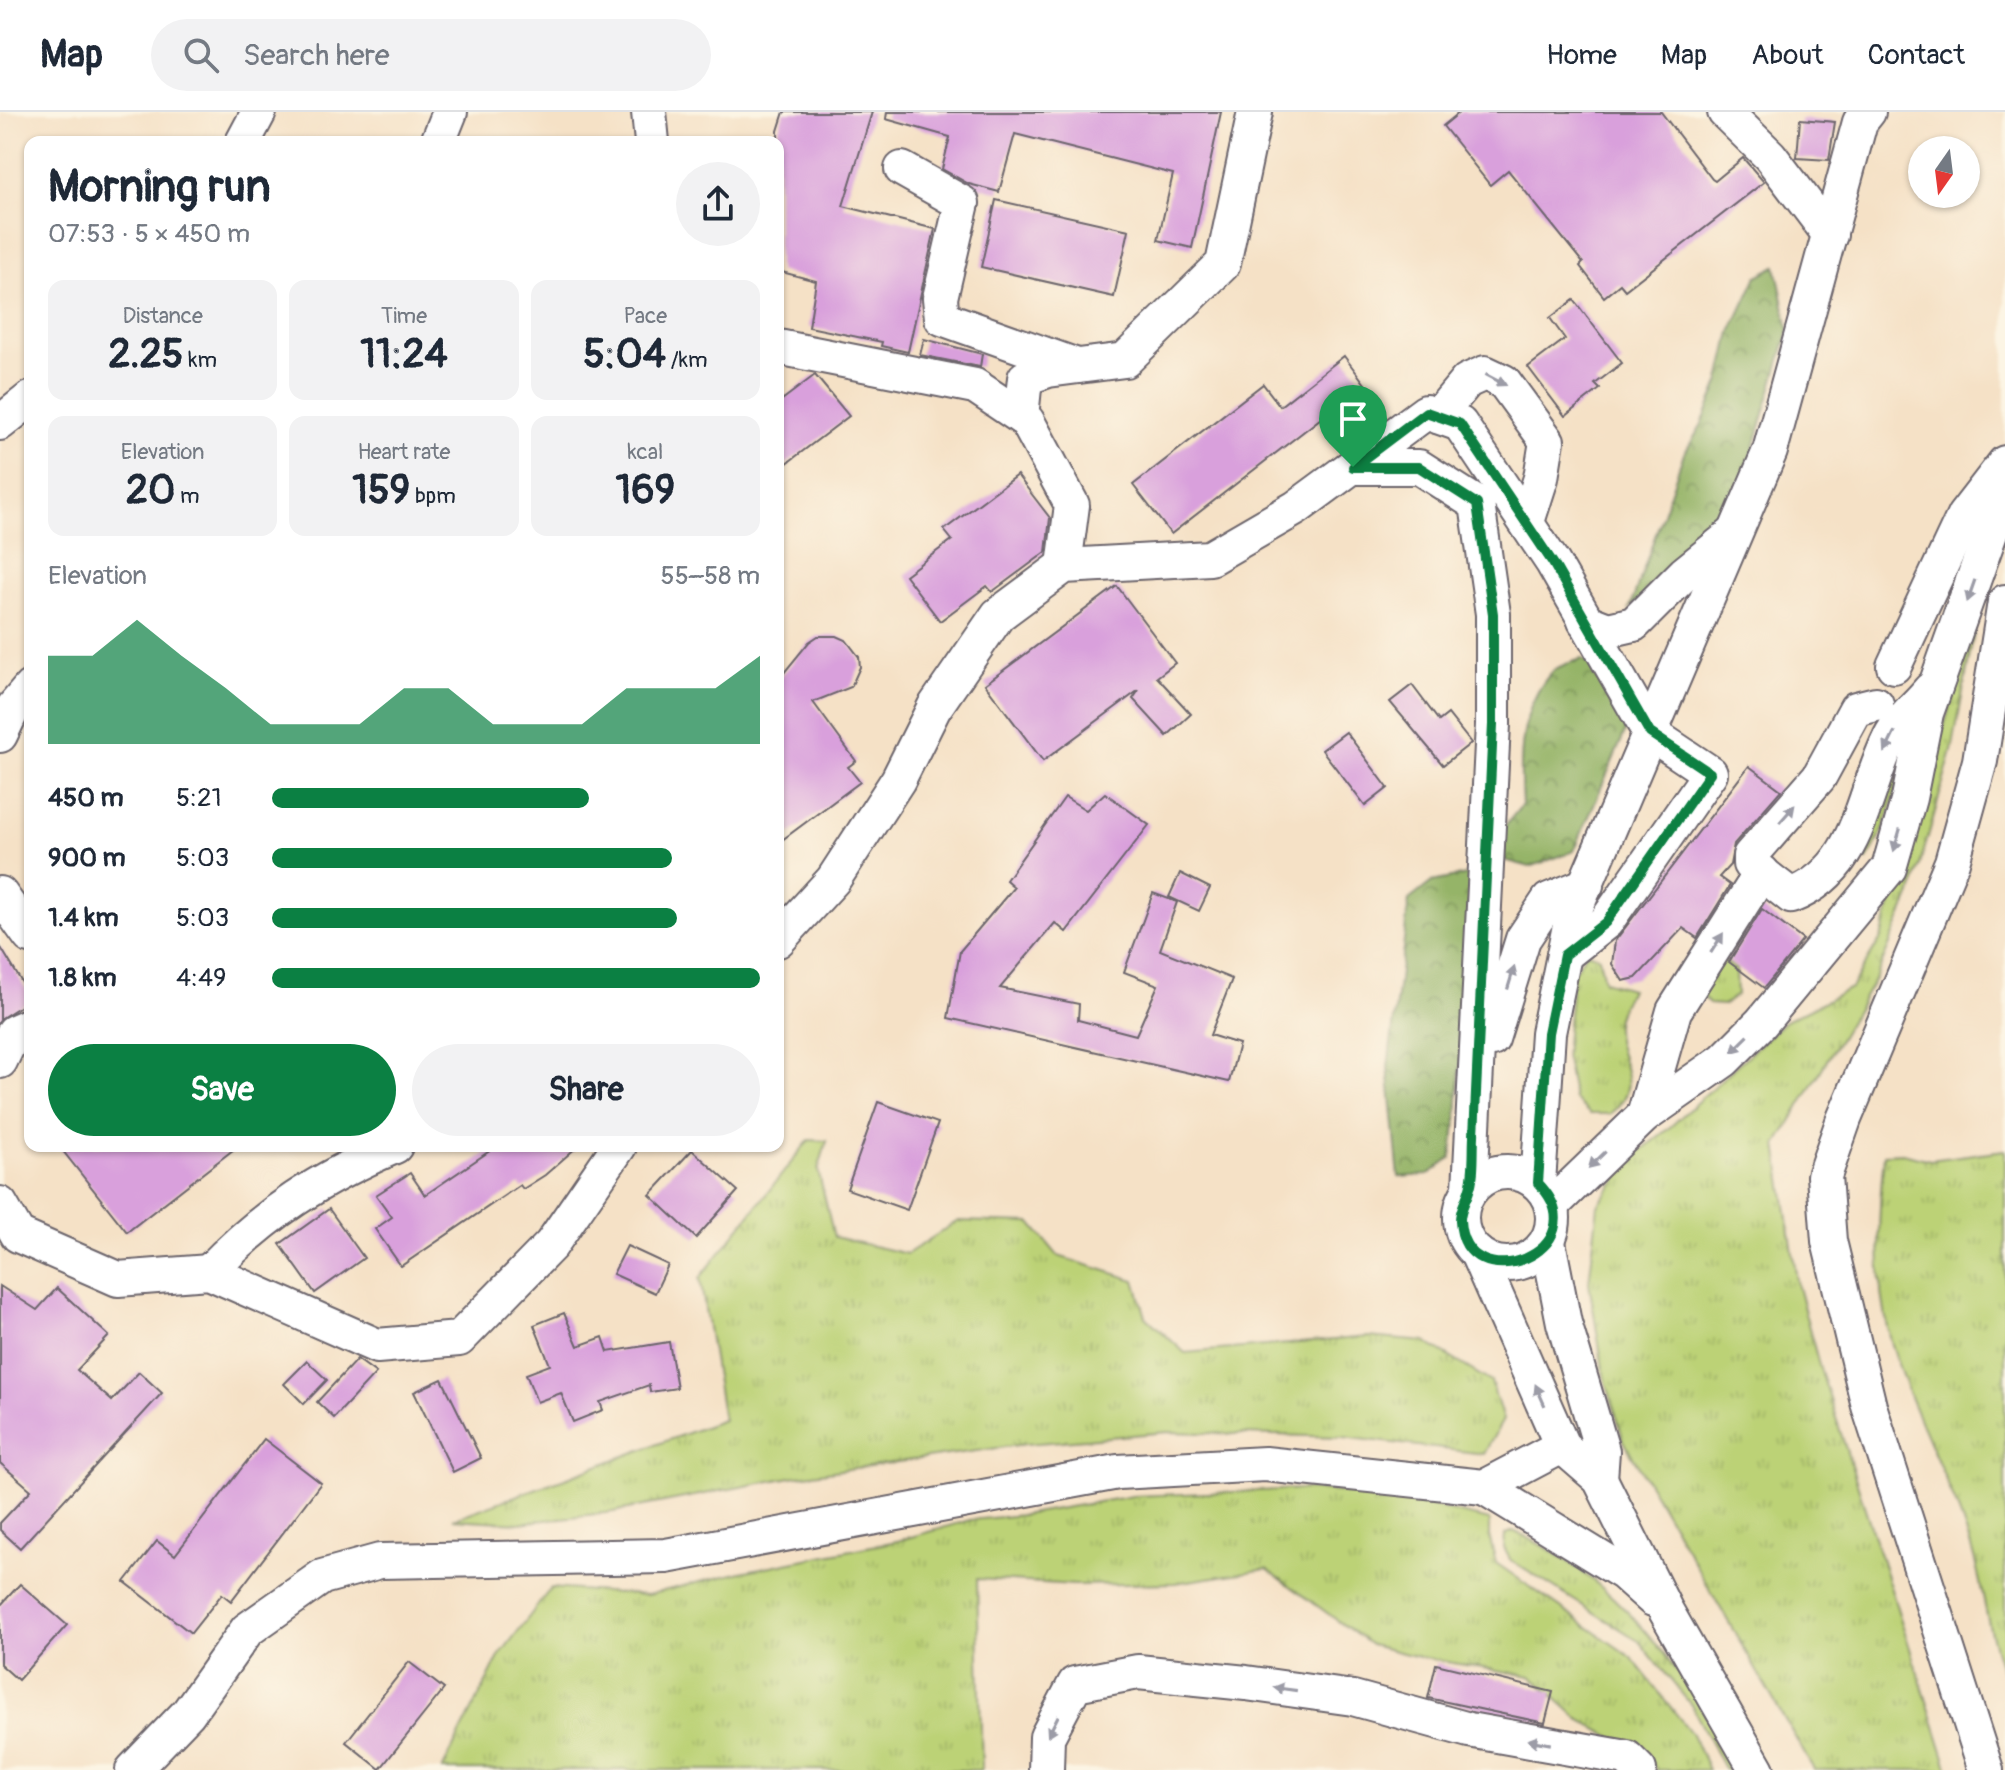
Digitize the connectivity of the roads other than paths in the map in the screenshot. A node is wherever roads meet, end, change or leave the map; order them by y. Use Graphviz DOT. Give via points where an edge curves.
graph roads {
  1 [pos="259,112"];
  2 [pos="450,112"];
  3 [pos="649,112"];
  4 [pos="1255,112"];
  5 [pos="1725,112"];
  6 [pos="1868,112"];
  7 [pos="246,136"];
  8 [pos="440,136"];
  9 [pos="651,136"];
  10 [pos="902,169"];
  11 [pos="1830,235"];
  12 [pos="784,348"];
  13 [pos="1082,367"];
  14 [pos="24,404"];
  15 [pos="1438,416"];
  16 [pos="1021,417"];
  17 [pos="0,423"];
  18 [pos="2005,463"];
  19 [pos="1353,467"];
  20 [pos="2005,491"];
  21 [pos="1527,522"];
  22 [pos="1735,532"];
  23 [pos="1064,566"];
  24 [pos="2005,602"];
  25 [pos="1585,621"];
  26 [pos="1894,666"];
  27 [pos="1938,681"];
  28 [pos="24,695"];
  29 [pos="1876,704"];
  30 [pos="1650,733"];
  31 [pos="0,735"];
  32 [pos="1614,825"];
  33 [pos="1656,853"];
  34 [pos="1762,872"];
  35 [pos="1586,885"];
  36 [pos="0,894"];
  37 [pos="1618,905"];
  38 [pos="24,928"];
  39 [pos="784,933"];
  40 [pos="1564,955"];
  41 [pos="24,1028"];
  42 [pos="0,1061"];
  43 [pos="1644,1116"];
  44 [pos="1474,1136"];
  45 [pos="381,1152"];
  46 [pos="615,1152"];
  47 [pos="1470,1189"];
  48 [pos="1545,1194"];
  49 [pos="0,1204"];
  50 [pos="1548,1242"];
  51 [pos="1477,1253"];
  52 [pos="209,1272"];
  53 [pos="1562,1446"];
  54 [pos="1600,1479"];
  55 [pos="1484,1487"];
  56 [pos="1666,1611"];
  57 [pos="133,1770"];
  58 [pos="1046,1770"];
  59 [pos="1639,1770"];
  60 [pos="1757,1770"];
  61 [pos="1986,1770"];
  1 -- 7 [label="street"];
  2 -- 8 [label="street"];
  3 -- 9 [label="street"];
  4 -- 13 [label="street" via="1223,264 1125,360"];
  5 -- 11 [label="street" via="1770,156"];
  6 -- 11 [label="street" via="1860,122"];
  10 -- 13 [label="street" via="962,203 940,298 942,318"];
  11 -- 22 [label="street" via="1770,451"];
  12 -- 16 [label="street" via="975,386"];
  13 -- 16 [label="street" via="1025,378"];
  14 -- 17 [label="street"];
  15 -- 19 [label="street" via="1426,412"];
  15 -- 21 [label="street" via="1460,424"];
  15 -- 21 [label="street, one-way" via="1467,381 1485,373 1504,382 1525,406 1547,441"];
  16 -- 23 [label="street" via="1072,505"];
  18 -- 26 [label="street" via="1964,516"];
  19 -- 23 [label="street" via="1210,558"];
  19 -- 44 [label="street" via="1419,467 1477,504 1493,630 1493,724"];
  20 -- 27 [label="street, one-way"];
  21 -- 25 [label="street"];
  22 -- 25 [label="street" via="1634,624 1608,630"];
  22 -- 30 [label="street"];
  23 -- 39 [label="street" via="998,615 934,708 898,780 833,880"];
  24 -- 61 [label="street" via="1980,761 1952,862 1824,1176 1829,1241 1869,1406"];
  25 -- 30 [label="street"];
  27 -- 34 [label="street, one-way" via="1891,736 1844,855 1814,887 1791,896"];
  27 -- 43 [label="street, one-way" via="1889,868 1761,1023 1724,1060"];
  28 -- 31 [label="street"];
  34 -- 29 [label="street, one-way" via="1750,864 1750,856 1819,777 1856,709"];
  30 -- 32 [label="street"];
  30 -- 33 [label="street" via="1710,773"];
  32 -- 33 [label="street"];
  32 -- 35 [label="street"];
  33 -- 37 [label="street"];
  43 -- 34 [label="street, one-way" via="1674,1011"];
  35 -- 37 [label="street"];
  35 -- 40 [label="street" via="1572,916"];
  44 -- 35 [label="street, one-way" via="1485,1060 1523,939 1549,900"];
  36 -- 38 [label="street"];
  37 -- 40 [label="street" via="1606,922"];
  40 -- 48 [label="street" via="1548,1033"];
  41 -- 42 [label="street" via="14,1032"];
  43 -- 48 [label="street, one-way"];
  44 -- 47 [label="street"];
  45 -- 52 [label="street" via="336,1172 260,1223"];
  46 -- 52 [label="street" via="551,1245 459,1339 377,1346"];
  47 -- 48 [label="street" via="1496,1173 1512,1172"];
  47 -- 51 [label="street" via="1460,1219 1463,1234"];
  48 -- 50 [label="street" via="1553,1228"];
  49 -- 52 [label="street" via="18,1235 118,1279"];
  50 -- 51 [label="street" via="1538,1253 1511,1265 1496,1264"];
  50 -- 54 [label="street" via="1564,1323 1602,1451"];
  53 -- 51 [label="street, one-way"];
  53 -- 54 [label="street"];
  53 -- 55 [label="street"];
  54 -- 56 [label="street"];
  55 -- 56 [label="street" via="1624,1573"];
  55 -- 57 [label="street" via="1265,1464 1118,1472 666,1556 380,1561 322,1577 247,1630 188,1713"];
  56 -- 60 [label="street"];
  59 -- 58 [label="street, one-way" via="1627,1758 1469,1730 1353,1698 1138,1672 1075,1684 1047,1737"];
}
